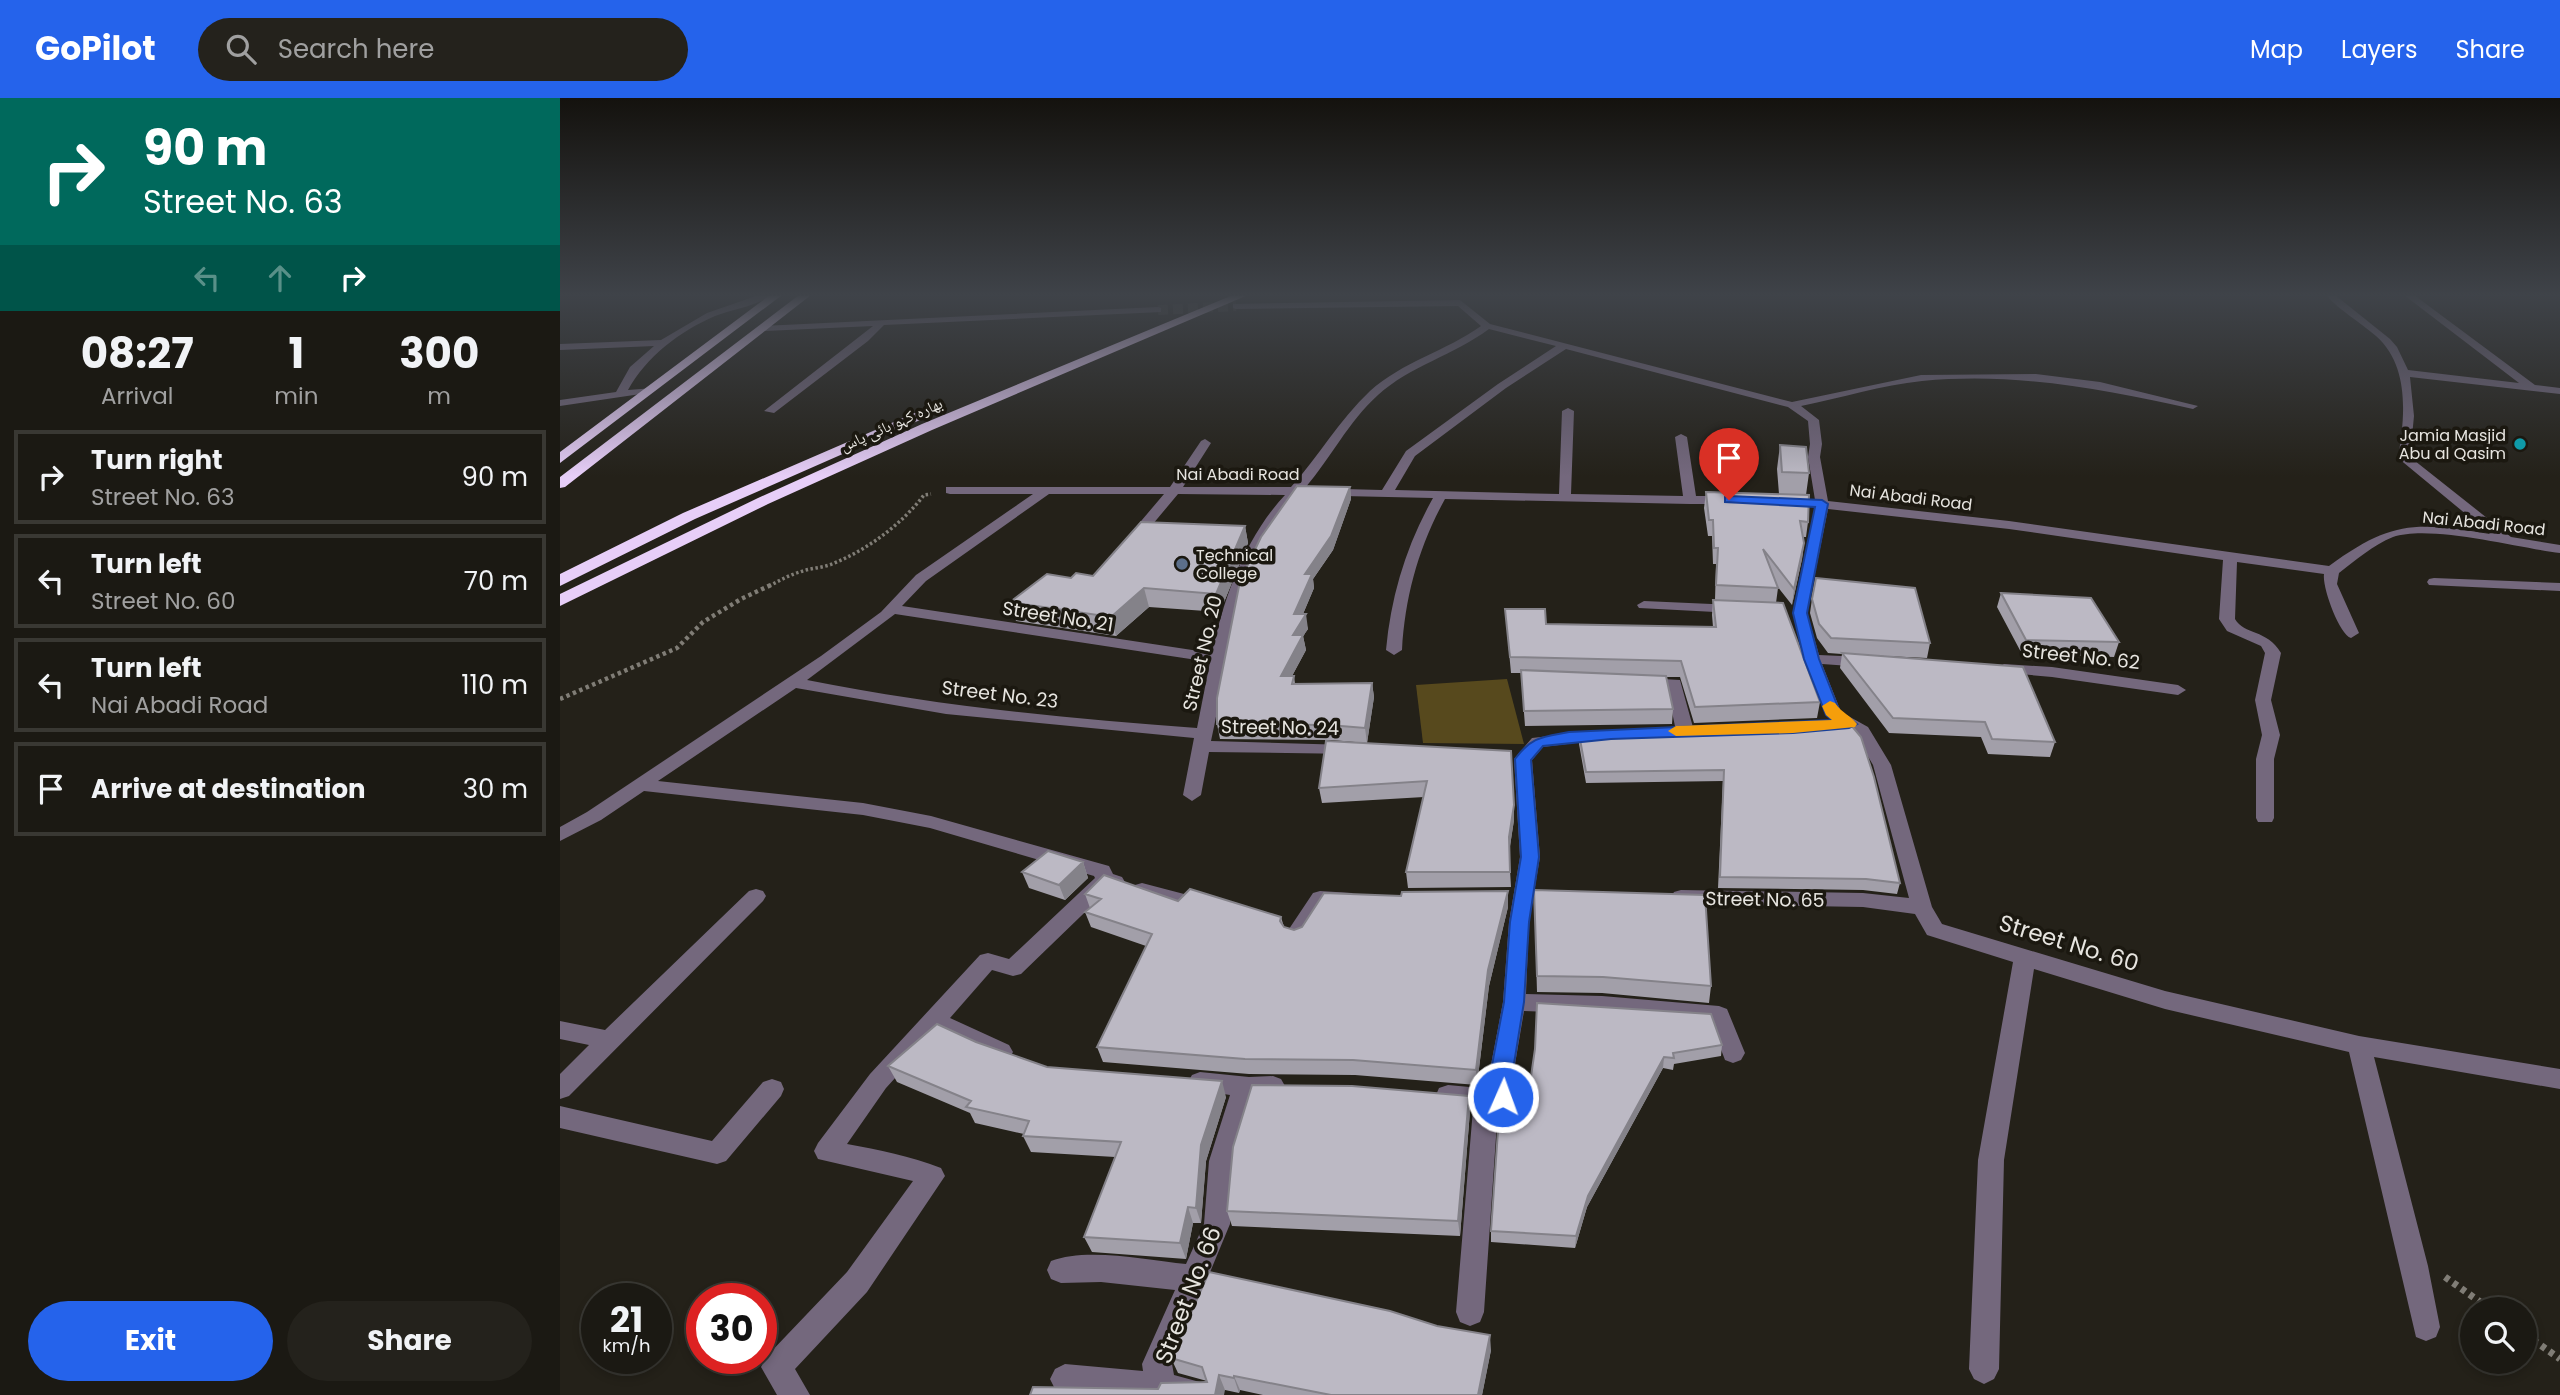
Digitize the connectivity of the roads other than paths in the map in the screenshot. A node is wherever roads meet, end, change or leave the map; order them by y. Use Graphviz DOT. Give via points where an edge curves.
graph roads {
  1 [pos="649,356"];
  2 [pos="696,356"];
  3 [pos="729,356"];
  4 [pos="843,356"];
  5 [pos="1064,356"];
  6 [pos="1105,356"];
  7 [pos="1437,356"];
  8 [pos="1549,356"];
  9 [pos="1605,356"];
  10 [pos="2395,356"];
  11 [pos="2489,356"];
  12 [pos="2403,373"];
  13 [pos="2532,388"];
  14 [pos="650,390"];
  15 [pos="2560,391"];
  16 [pos="621,394"];
  17 [pos="560,403"];
  18 [pos="1791,405"];
  19 [pos="2193,406"];
  20 [pos="770,411"];
  21 [pos="1569,411"];
  22 [pos="1681,436"];
  23 [pos="1205,443"];
  24 [pos="560,459"];
  25 [pos="560,484"];
  26 [pos="950,490"];
  27 [pos="1047,490"];
  28 [pos="1294,491"];
  29 [pos="1173,492"];
  30 [pos="1386,494"];
  31 [pos="1441,495"];
  32 [pos="1565,498"];
  33 [pos="1690,500"];
  34 [pos="1737,500"];
  35 [pos="1798,502"];
  36 [pos="1822,504"];
  37 [pos="2507,541"];
  38 [pos="1127,546"];
  39 [pos="2560,549"];
  40 [pos="2230,556"];
  41 [pos="2332,571"];
  42 [pos="560,580"];
  43 [pos="2434,582"];
  44 [pos="2560,587"];
  45 [pos="560,601"];
  46 [pos="1644,605"];
  47 [pos="891,610"];
  48 [pos="1749,610"];
  49 [pos="2351,633"];
  50 [pos="1394,650"];
  51 [pos="1219,659"];
  52 [pos="1812,659"];
  53 [pos="1880,663"];
  54 [pos="1987,668"];
  55 [pos="792,682"];
  56 [pos="1635,682"];
  57 [pos="2178,690"];
  58 [pos="1849,724"];
  59 [pos="1816,726"];
  60 [pos="1707,730"];
  61 [pos="1619,734"];
  62 [pos="1204,740"];
  63 [pos="1367,751"];
  64 [pos="641,785"];
  65 [pos="1192,796"];
  66 [pos="2265,818"];
  67 [pos="560,835"];
  68 [pos="1105,879"];
  69 [pos="756,895"];
  70 [pos="1533,896"];
  71 [pos="1657,897"];
  72 [pos="1360,898"];
  73 [pos="1502,898"];
  74 [pos="1177,899"];
  75 [pos="1922,906"];
  76 [pos="1296,935"];
  77 [pos="2025,957"];
  78 [pos="1514,1002"];
  79 [pos="935,1020"];
  80 [pos="560,1030"];
  81 [pos="609,1040"];
  82 [pos="2359,1045"];
  83 [pos="1732,1053"];
  84 [pos="1017,1058"];
  85 [pos="1177,1079"];
  86 [pos="2560,1079"];
  87 [pos="1296,1086"];
  88 [pos="1245,1087"];
  89 [pos="560,1088"];
  90 [pos="772,1089"];
  91 [pos="1424,1092"];
  92 [pos="1486,1100"];
  93 [pos="560,1116"];
  94 [pos="1061,1270"];
  95 [pos="1194,1278"];
  96 [pos="1470,1312"];
  97 [pos="2426,1327"];
  98 [pos="1984,1369"];
  99 [pos="1065,1379"];
  100 [pos="1159,1391"];
  101 [pos="795,1395"];
  102 [pos="1196,1395"];
  1 -- 16 [label="street" via="634,369"];
  2 -- 14 [label="highway"];
  3 -- 25 [label="highway"];
  4 -- 20 [label="street"];
  5 -- 42 [label="highway, بھارہ کہو بائی پاس" via="858,440"];
  6 -- 45 [label="highway, بھارہ کہو بائی پاس" via="927,427"];
  7 -- 28 [label="street, Street No. 20" via="1402,372 1374,393"];
  8 -- 30 [label="street" via="1410,454"];
  9 -- 18 [label="street"];
  10 -- 12 [label="street"];
  11 -- 13 [label="street"];
  12 -- 13 [label="street"];
  12 -- 37 [label="street" via="2408,399 2404,458"];
  13 -- 15 [label="street"];
  14 -- 16 [label="street"];
  14 -- 24 [label="highway"];
  16 -- 17 [label="street"];
  18 -- 19 [label="street" via="1921,378 2036,377 2100,384"];
  18 -- 36 [label="street" via="1813,420"];
  21 -- 32 [label="street"];
  22 -- 33 [label="street"];
  23 -- 29 [label="street"];
  26 -- 27 [label="street, Nai Abadi Road"];
  27 -- 29 [label="street, Nai Abadi Road"];
  27 -- 47 [label="street" via="921,578"];
  28 -- 29 [label="street, Nai Abadi Road"];
  28 -- 30 [label="street, Nai Abadi Road"];
  28 -- 51 [label="street, Street No. 20" via="1277,511 1244,571 1229,607"];
  29 -- 38 [label="street"];
  30 -- 31 [label="street, Nai Abadi Road"];
  31 -- 32 [label="street, Nai Abadi Road"];
  31 -- 50 [label="street" via="1416,549 1395,626"];
  32 -- 33 [label="street, Nai Abadi Road"];
  33 -- 34 [label="street, Nai Abadi Road"];
  35 -- 36 [label="street, Nai Abadi Road"];
  36 -- 40 [label="street, Nai Abadi Road"];
  36 -- 52 [label="street, Street No. 60" via="1794,613"];
  37 -- 39 [label="street, Nai Abadi Road"];
  37 -- 41 [label="street, Nai Abadi Road" via="2396,533"];
  40 -- 41 [label="street, Nai Abadi Road"];
  40 -- 66 [label="street" via="2227,619 2232,628 2267,643 2273,653 2263,700 2271,735"];
  41 -- 49 [label="street" via="2330,584"];
  43 -- 44 [label="street"];
  46 -- 48 [label="street"];
  47 -- 51 [label="street, Street No. 21"];
  47 -- 55 [label="street"];
  51 -- 62 [label="street, Street No. 20"];
  52 -- 53 [label="street"];
  52 -- 58 [label="street, Street No. 60" via="1834,715"];
  54 -- 57 [label="street, Street No. 62" via="2063,673"];
  55 -- 62 [label="street, Street No. 23" via="872,700"];
  55 -- 64 [label="street"];
  56 -- 60 [label="street" via="1674,683 1679,731"];
  58 -- 59 [label="street"];
  58 -- 75 [label="street, Street No. 60" via="1862,731 1882,765"];
  61 -- 70 [label="street" via="1538,742 1517,759"];
  62 -- 63 [label="street, Street No. 24"];
  62 -- 65 [label="street, Street No. 20"];
  64 -- 67 [label="street"];
  64 -- 68 [label="street" via="863,809 931,822 1070,860 1102,871"];
  68 -- 74 [label="street"];
  68 -- 79 [label="street" via="1013,968 989,961"];
  69 -- 81 [label="street"];
  70 -- 73 [label="street"];
  70 -- 78 [label="street"];
  71 -- 75 [label="street, Street No. 65" via="1863,900"];
  72 -- 76 [label="street" via="1320,898"];
  75 -- 77 [label="street, Street No. 60" via="1934,930"];
  77 -- 82 [label="street, Street No. 60" via="2165,1000"];
  77 -- 98 [label="street" via="1991,1160"];
  78 -- 83 [label="street" via="1719,1015"];
  78 -- 92 [label="street" via="1502,1070 1503,1097"];
  79 -- 84 [label="street"];
  79 -- 101 [label="street" via="878,1081 827,1151 932,1176 858,1282 776,1367"];
  80 -- 81 [label="street"];
  81 -- 89 [label="street"];
  82 -- 86 [label="street, Street No. 60"];
  82 -- 97 [label="street"];
  85 -- 88 [label="street"];
  87 -- 88 [label="street"];
  88 -- 95 [label="street, Street No. 66" via="1222,1161 1217,1224"];
  90 -- 93 [label="street" via="717,1153"];
  91 -- 92 [label="street"];
  92 -- 96 [label="street"];
  94 -- 95 [label="street"];
  95 -- 100 [label="street, Street No. 66" via="1157,1364"];
  99 -- 100 [label="street"];
  100 -- 102 [label="street, Street No. 66"];
}
